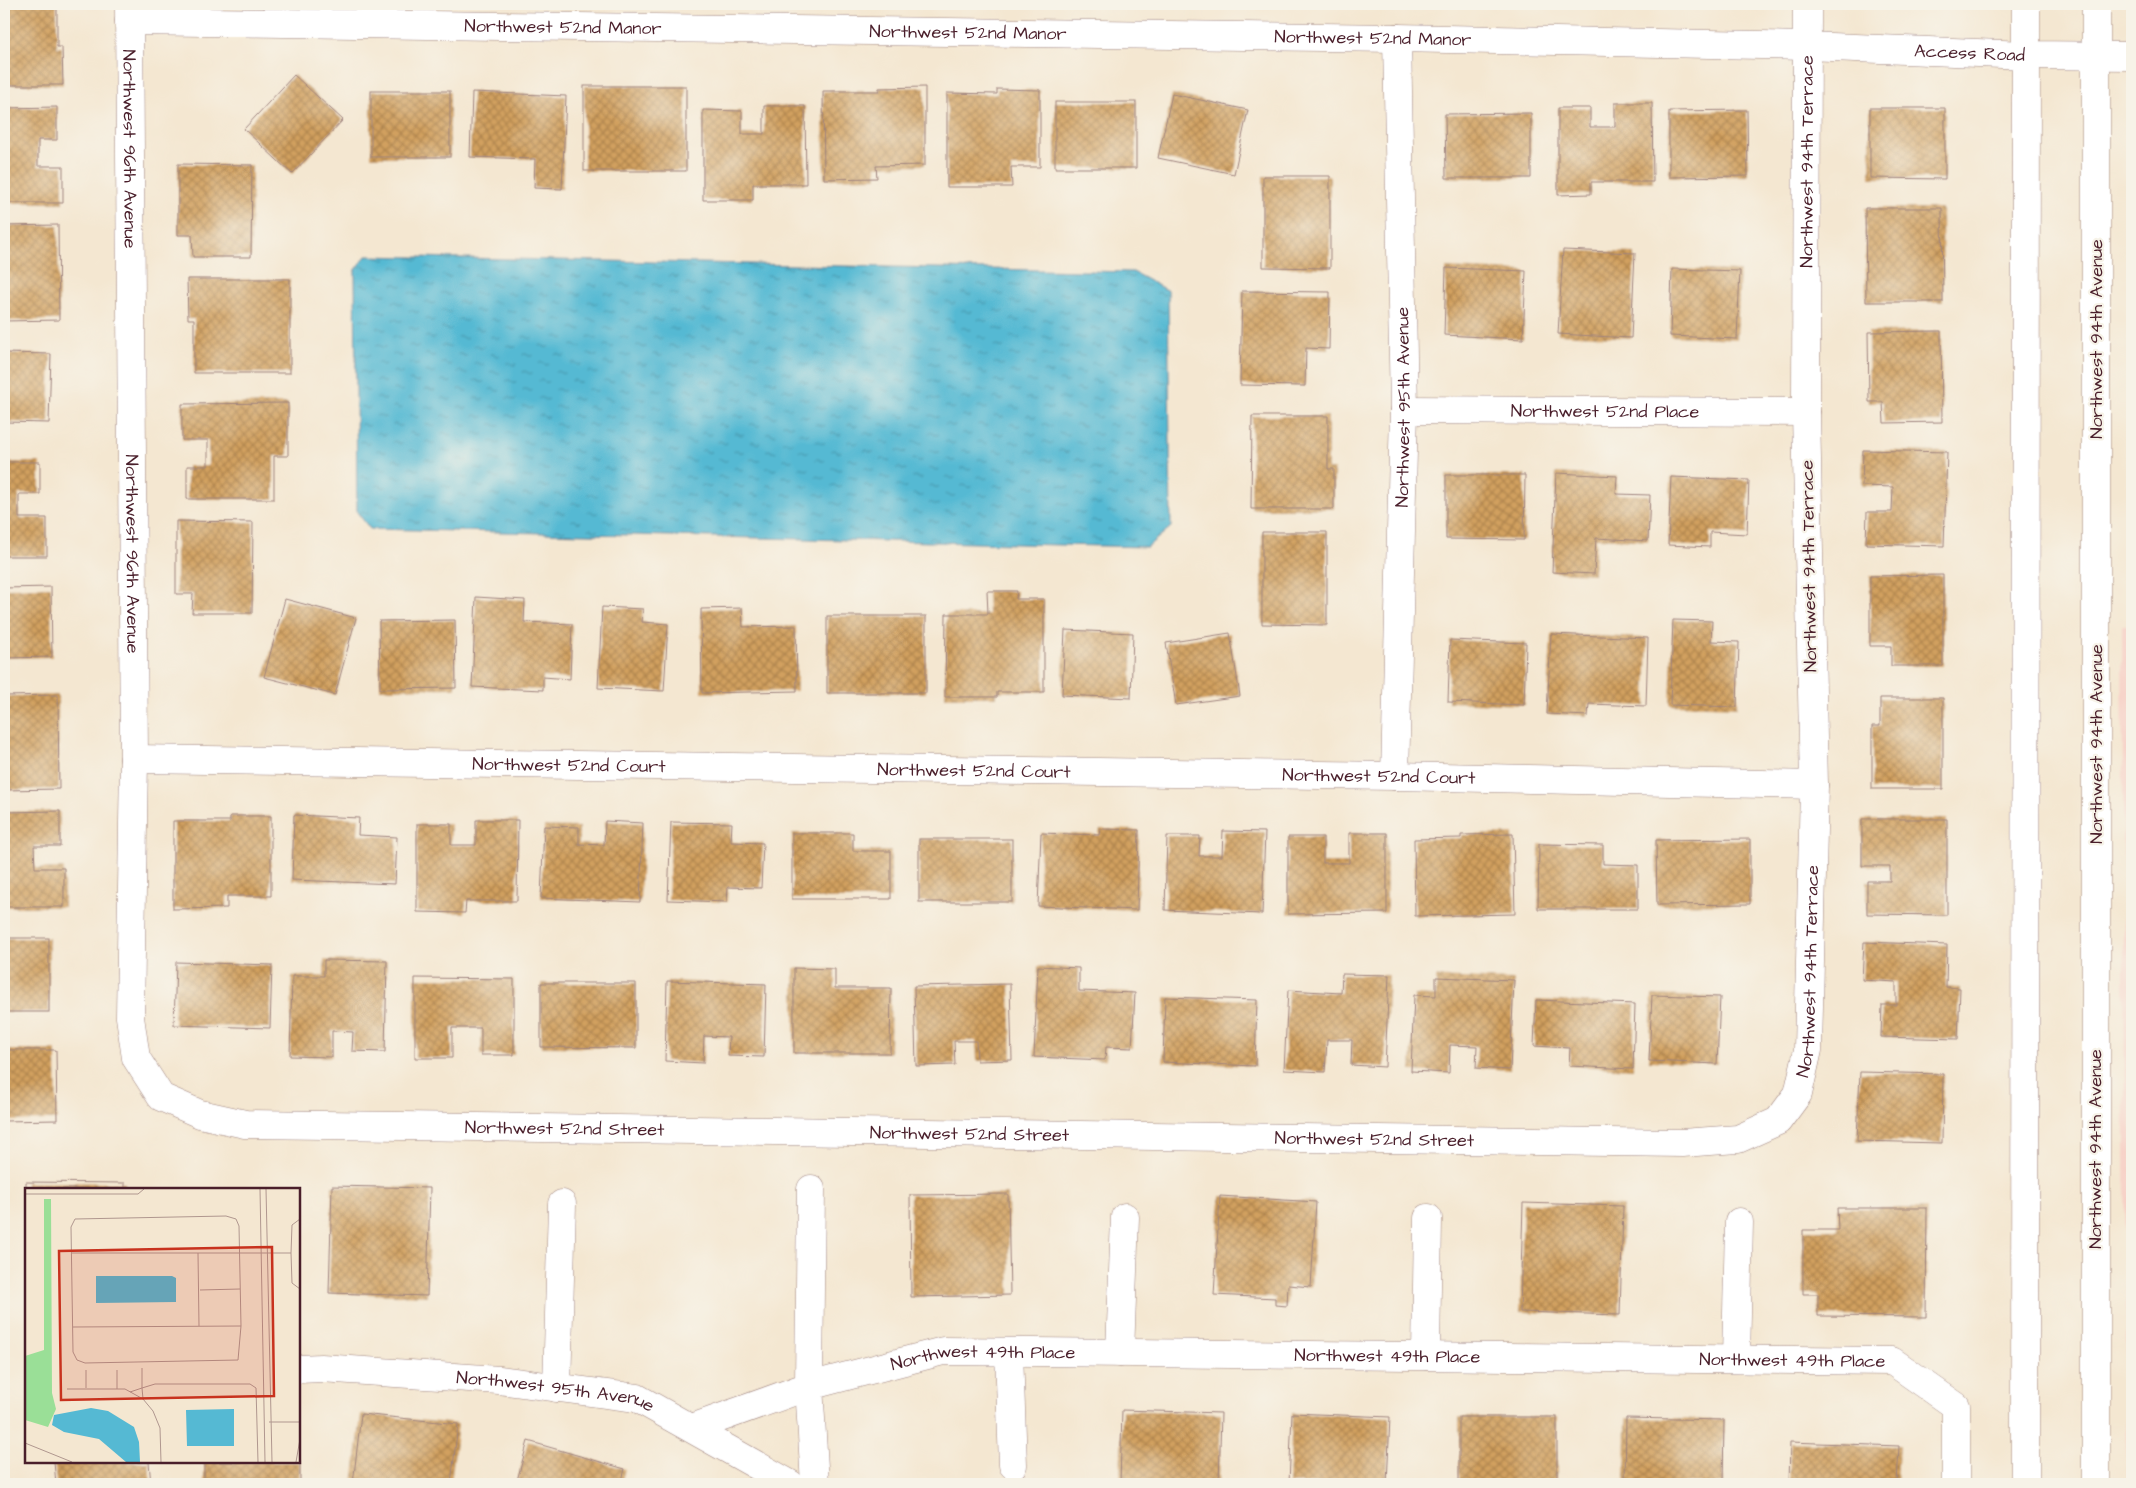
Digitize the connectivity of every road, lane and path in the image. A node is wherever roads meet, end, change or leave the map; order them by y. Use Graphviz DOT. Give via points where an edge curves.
graph roads {
  1 [pos="1807,4"];
  2 [pos="2026,4"];
  3 [pos="2096,4"];
  4 [pos="129,12"];
  5 [pos="1397,38"];
  6 [pos="1807,46"];
  7 [pos="2026,55"];
  8 [pos="2097,55"];
  9 [pos="2132,56"];
  10 [pos="1404,410"];
  11 [pos="1806,412"];
  12 [pos="134,759"];
  13 [pos="1395,776"];
  14 [pos="1814,785"];
  15 [pos="161,1097"];
  16 [pos="1778,1121"];
  17 [pos="810,1189"];
  18 [pos="562,1204"];
  19 [pos="1125,1217"];
  20 [pos="1428,1218"];
  21 [pos="1739,1222"];
  22 [pos="1009,1352"];
  23 [pos="1120,1353"];
  24 [pos="1426,1356"];
  25 [pos="1736,1359"];
  26 [pos="300,1369"];
  27 [pos="809,1386"];
  28 [pos="557,1388"];
  29 [pos="692,1428"];
  30 [pos="1014,1465"];
  31 [pos="790,1484"];
  32 [pos="815,1484"];
  33 [pos="1956,1484"];
  34 [pos="2025,1484"];
  35 [pos="2096,1484"];
  1 -- 6 [label="street, Northwest 94th Terrace"];
  2 -- 7 [label="street"];
  3 -- 8 [label="street, Northwest 94th Avenue"];
  4 -- 5 [label="street, Northwest 52nd Manor"];
  4 -- 12 [label="street, Northwest 96th Avenue"];
  5 -- 6 [label="street, Northwest 52nd Manor"];
  5 -- 10 [label="street, Northwest 95th Avenue"];
  6 -- 7 [label="street, Access Road"];
  6 -- 11 [label="street, Northwest 94th Terrace"];
  7 -- 8 [label="street, Access Road"];
  7 -- 34 [label="street"];
  8 -- 9 [label="street, Access Road"];
  8 -- 35 [label="street, Northwest 94th Avenue"];
  10 -- 11 [label="street, Northwest 52nd Place"];
  10 -- 13 [label="street, Northwest 95th Avenue"];
  11 -- 14 [label="street, Northwest 94th Terrace"];
  12 -- 13 [label="street, Northwest 52nd Court"];
  12 -- 15 [label="street, Northwest 96th Avenue" via="130,1017 136,1058"];
  13 -- 14 [label="street, Northwest 52nd Court"];
  14 -- 16 [label="street, Northwest 94th Terrace" via="1808,1050 1798,1094"];
  15 -- 16 [label="street, Northwest 52nd Street" via="200,1114 245,1124 1682,1143 1738,1139"];
  17 -- 27 [label="street"];
  18 -- 28 [label="street"];
  19 -- 23 [label="street"];
  20 -- 24 [label="street"];
  21 -- 25 [label="street"];
  22 -- 23 [label="street, Northwest 49th Place"];
  22 -- 27 [label="street, Northwest 49th Place" via="943,1351"];
  22 -- 30 [label="street"];
  23 -- 24 [label="street, Northwest 49th Place"];
  24 -- 25 [label="street, Northwest 49th Place"];
  25 -- 33 [label="street, Northwest 49th Place" via="1892,1361 1956,1406"];
  26 -- 28 [label="street, Northwest 95th Avenue" via="489,1380"];
  27 -- 29 [label="street, Northwest 49th Place"];
  27 -- 32 [label="street"];
  28 -- 29 [label="street, Northwest 95th Avenue" via="637,1398"];
  29 -- 31 [label="street, Northwest 95th Avenue"];
}
